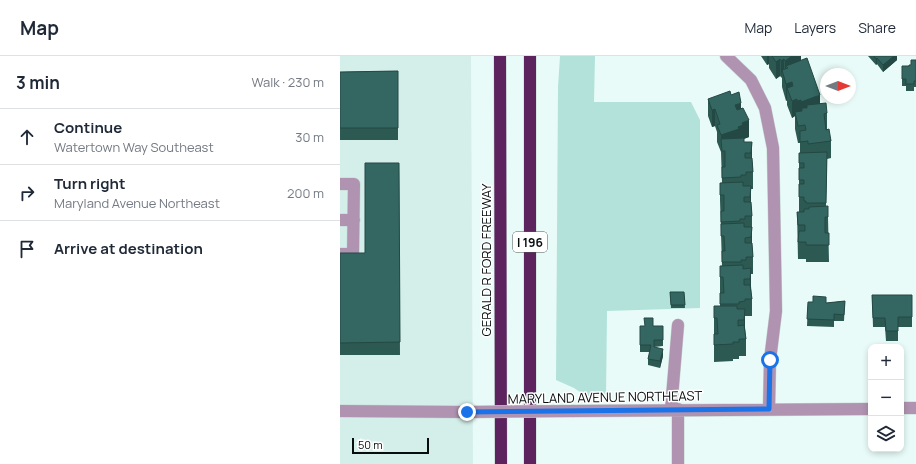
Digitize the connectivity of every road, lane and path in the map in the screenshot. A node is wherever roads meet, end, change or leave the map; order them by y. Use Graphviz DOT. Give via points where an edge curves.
graph roads {
  1 [pos="500,56"];
  2 [pos="530,56"];
  3 [pos="726,56"];
  4 [pos="340,184"];
  5 [pos="340,220"];
  6 [pos="354,220"];
  7 [pos="340,254"];
  8 [pos="678,325"];
  9 [pos="500,382"];
  10 [pos="904,408"];
  11 [pos="916,408"];
  12 [pos="674,409"];
  13 [pos="769,409"];
  14 [pos="868,409"];
  15 [pos="340,411"];
  16 [pos="498,464"];
  17 [pos="501,464"];
  18 [pos="530,464"];
  19 [pos="678,464"];
  1 -- 9 [label="highway, GERALD R FORD FREEWAY / I 196"];
  2 -- 18 [label="highway, I 196"];
  3 -- 13 [label="street" via="751,80 765,108 774,148 776,311 770,360"];
  4 -- 6 [label="street" via="354,184"];
  5 -- 6 [label="street"];
  6 -- 7 [label="street" via="353,254"];
  8 -- 12 [label="street"];
  9 -- 16 [label="highway"];
  9 -- 17 [label="highway, GERALD R FORD FREEWAY / I 196"];
  10 -- 11 [label="street"];
  12 -- 13 [label="street, MARYLAND AVENUE NORTHEAST"];
  12 -- 15 [label="street, MARYLAND AVENUE NORTHEAST, bridge"];
  12 -- 19 [label="street"];
  13 -- 14 [label="street, MARYLAND AVENUE NORTHEAST"];
}
